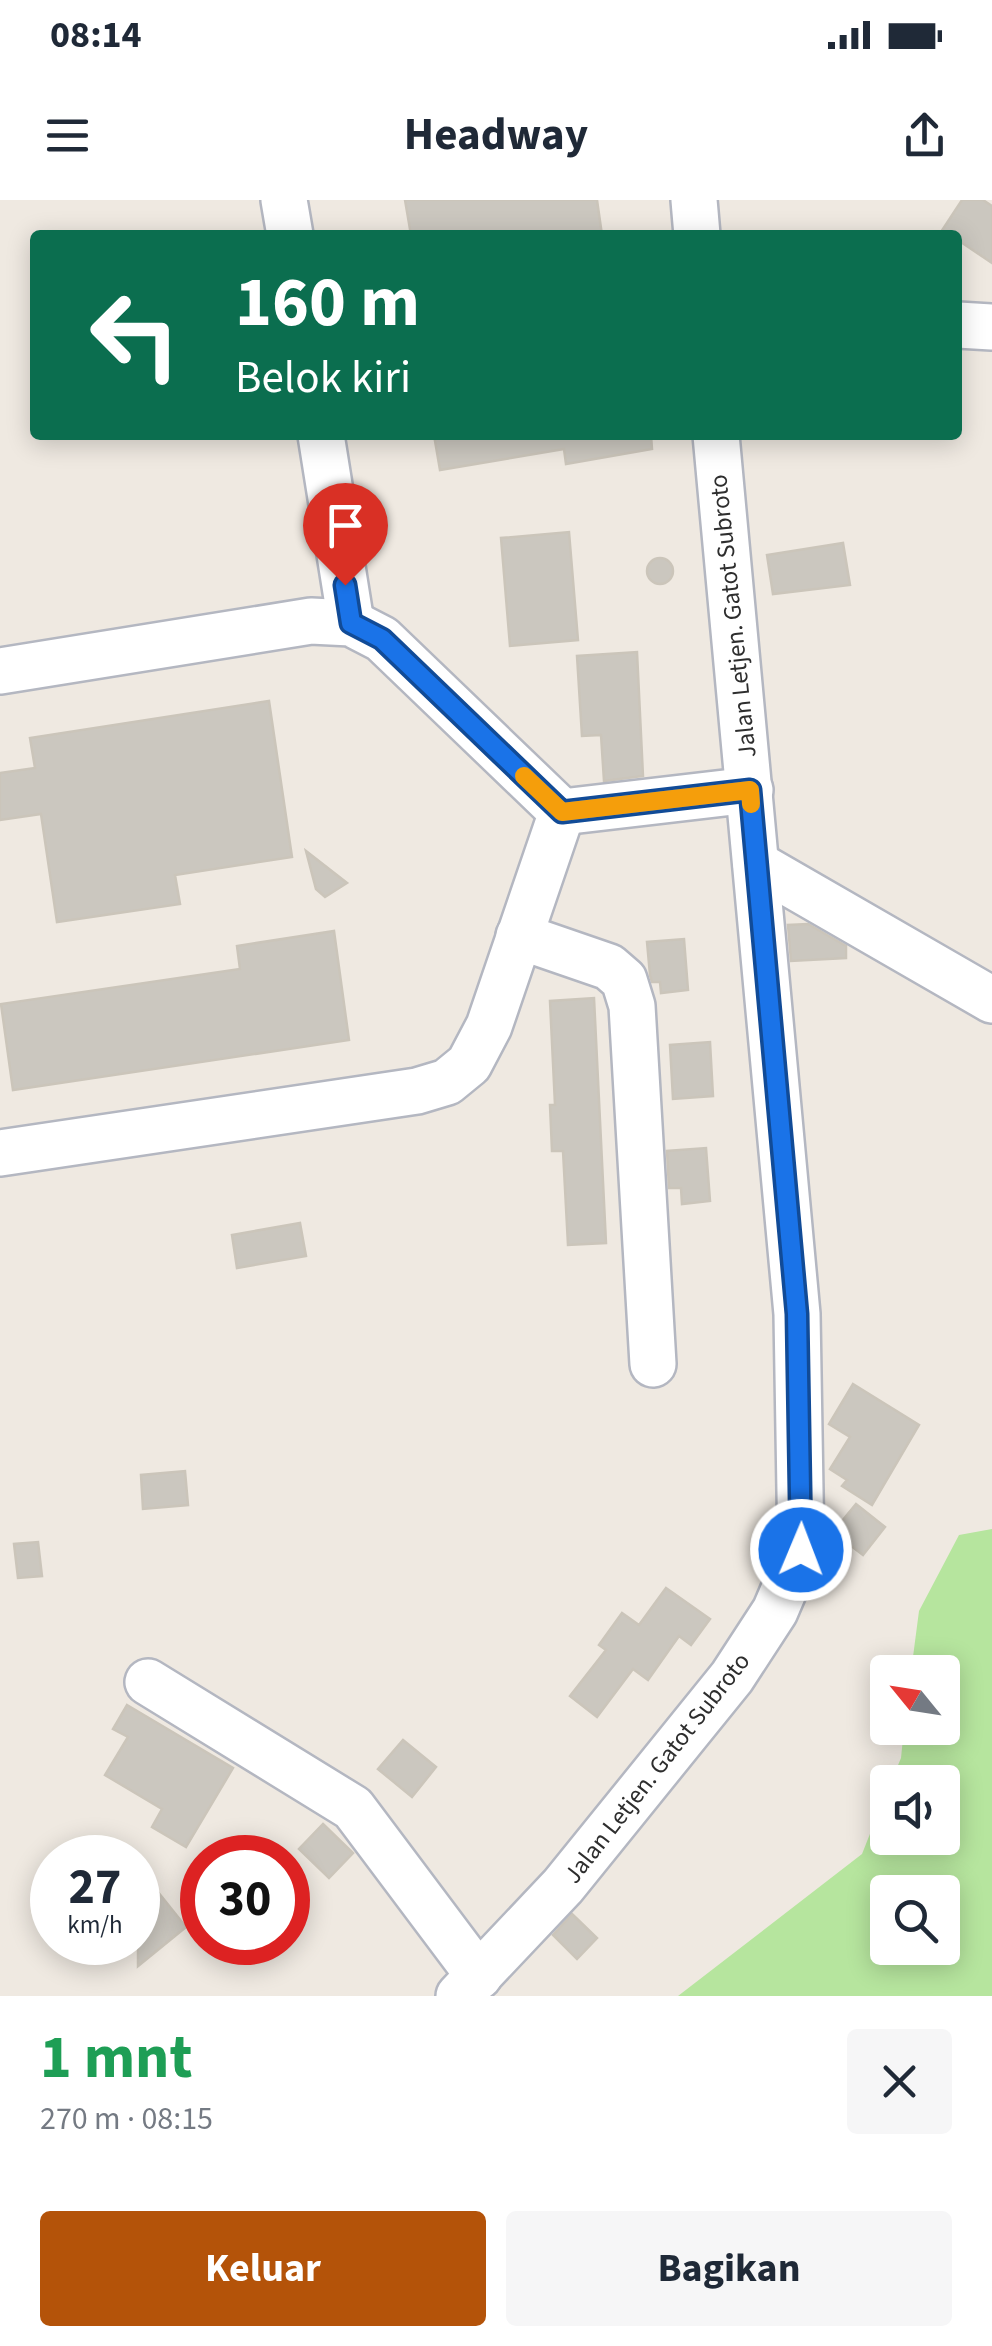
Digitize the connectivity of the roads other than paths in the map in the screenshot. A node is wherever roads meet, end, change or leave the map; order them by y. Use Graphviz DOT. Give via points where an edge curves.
graph roads {
  1 [pos="284,200"];
  2 [pos="694,200"];
  3 [pos="289,230"];
  4 [pos="697,230"];
  5 [pos="962,324"];
  6 [pos="992,327"];
  7 [pos="323,440"];
  8 [pos="716,440"];
  9 [pos="351,623"];
  10 [pos="0,672"];
  11 [pos="750,790"];
  12 [pos="562,812"];
  13 [pos="756,864"];
  14 [pos="519,936"];
  15 [pos="992,1000"];
  16 [pos="0,1153"];
  17 [pos="654,1364"];
  18 [pos="148,1682"];
  19 [pos="469,1986"];
  1 -- 3 [label="street"];
  2 -- 4 [label="street"];
  5 -- 6 [label="street"];
  7 -- 9 [label="street"];
  8 -- 11 [label="street, Jalan Letjen. Gatot Subroto"];
  9 -- 10 [label="street" via="311,621"];
  9 -- 12 [label="street" via="382,639"];
  11 -- 12 [label="street"];
  11 -- 13 [label="street, Jalan Letjen. Gatot Subroto"];
  12 -- 14 [label="street"];
  13 -- 15 [label="street"];
  13 -- 19 [label="street, Jalan Letjen. Gatot Subroto" via="797,1314 801,1550 775,1611 732,1678 563,1886"];
  14 -- 16 [label="street" via="489,1026 469,1064 447,1082"];
  14 -- 17 [label="street" via="608,967 624,980 632,1006"];
  18 -- 19 [label="street" via="354,1808"];
}
